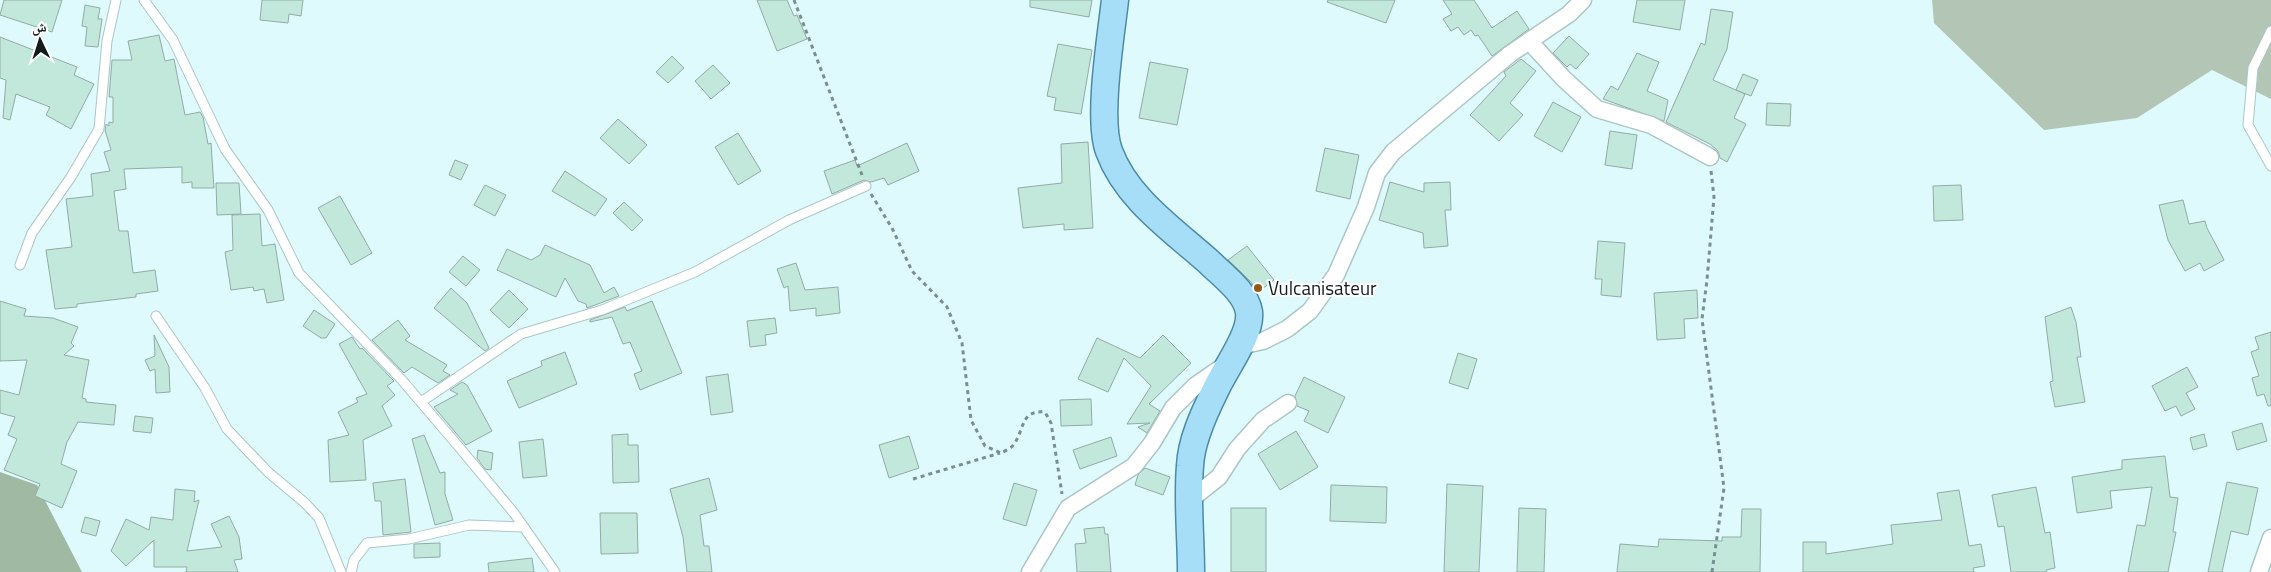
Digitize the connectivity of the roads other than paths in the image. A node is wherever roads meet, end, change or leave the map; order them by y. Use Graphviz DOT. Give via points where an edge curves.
graph roads {
  1 [pos="116,0"];
  2 [pos="144,0"];
  3 [pos="1115,0"];
  4 [pos="1583,0"];
  5 [pos="2271,31"];
  6 [pos="1529,41"];
  7 [pos="1710,157"];
  8 [pos="2271,166"];
  9 [pos="866,186"];
  10 [pos="20,265"];
  11 [pos="156,316"];
  12 [pos="1235,354"];
  13 [pos="421,402"];
  14 [pos="1288,403"];
  15 [pos="1190,500"];
  16 [pos="524,527"];
  17 [pos="2271,538"];
  18 [pos="341,572"];
  19 [pos="351,572"];
  20 [pos="555,572"];
  21 [pos="1030,572"];
  22 [pos="1191,572"];
  23 [pos="2259,572"];
  1 -- 10 [label="lane" via="107,41 99,129 32,233"];
  2 -- 13 [label="lane" via="173,40 225,148 268,210 299,272"];
  3 -- 12 [label="main road" via="1105,118 1108,150 1124,181 1150,210 1230,282 1243,299 1249,312"];
  4 -- 6 [label="street" via="1569,14"];
  5 -- 8 [label="lane" via="2253,68 2248,125"];
  6 -- 7 [label="street" via="1597,109 1651,125"];
  6 -- 12 [label="street" via="1387,159 1377,173 1336,275 1310,311 1287,329"];
  9 -- 13 [label="lane" via="789,220 695,272 602,310 521,334"];
  11 -- 18 [label="lane" via="206,388 227,429 319,518"];
  12 -- 15 [label="main road" via="1215,390 1197,435 1190,465"];
  12 -- 21 [label="street" via="1173,408 1134,466 1068,508"];
  13 -- 16 [label="lane"];
  14 -- 15 [label="street" via="1264,420 1237,449 1219,477"];
  15 -- 22 [label="main road"];
  16 -- 19 [label="lane" via="468,526 409,539 367,543 354,560"];
  16 -- 20 [label="lane"];
  17 -- 23 [label="street"];
}
